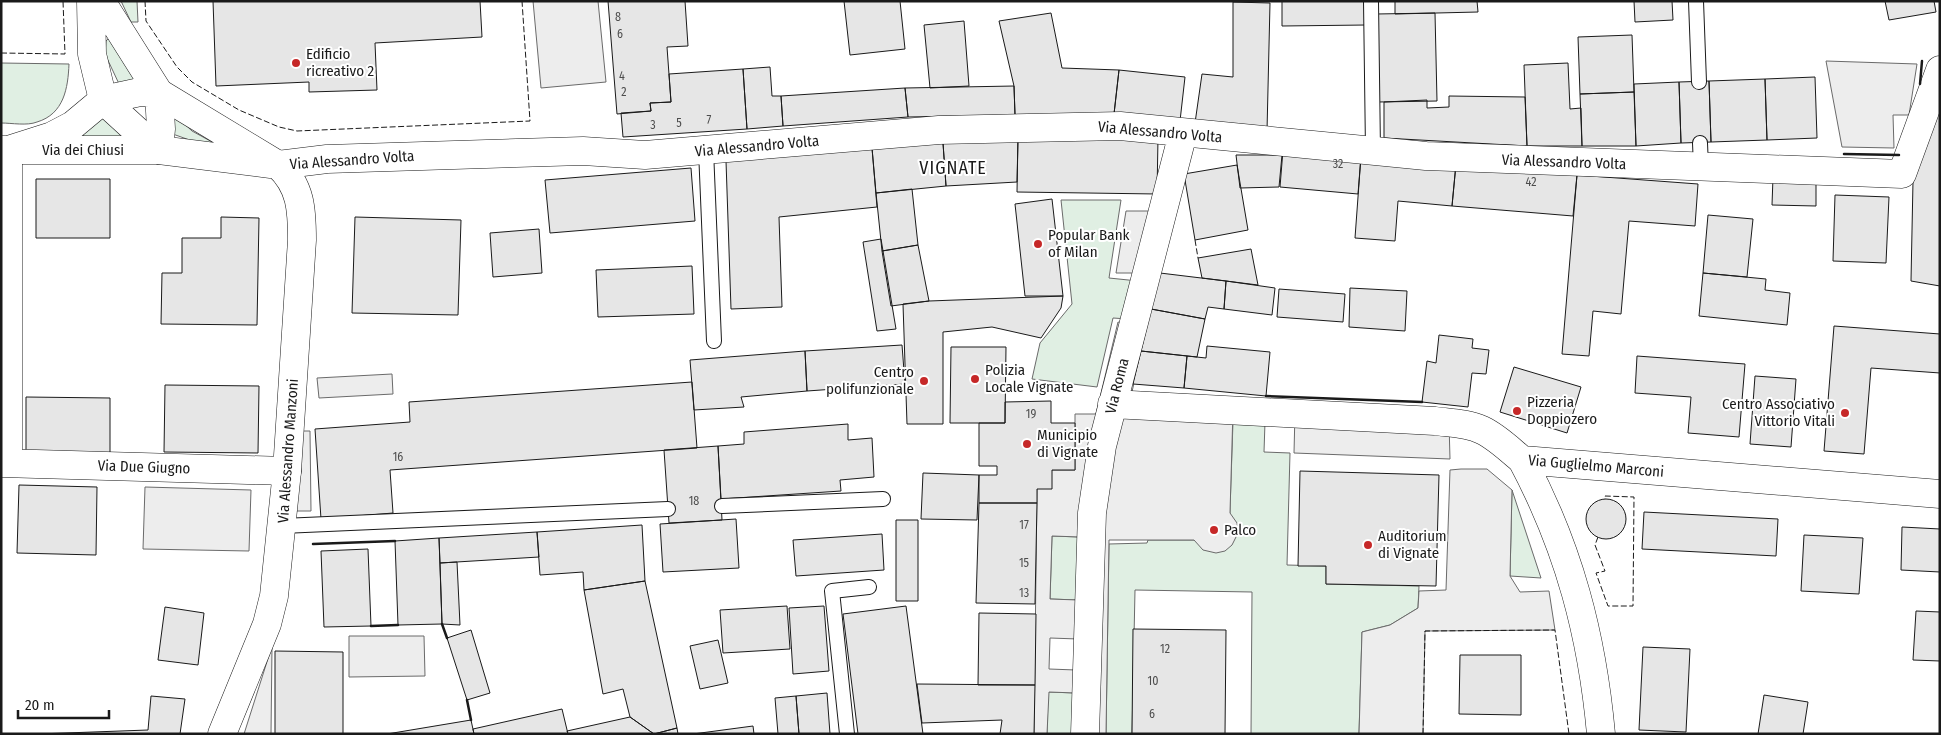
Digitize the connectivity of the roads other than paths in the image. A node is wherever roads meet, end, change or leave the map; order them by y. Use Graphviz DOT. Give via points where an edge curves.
graph roads {
  1 [pos="91,1"];
  2 [pos="101,1"];
  3 [pos="1371,1"];
  4 [pos="1696,1"];
  5 [pos="1940,70"];
  6 [pos="1698,82"];
  7 [pos="159,92"];
  8 [pos="104,100"];
  9 [pos="1183,133"];
  10 [pos="4,150"];
  11 [pos="159,150"];
  12 [pos="706,150"];
  13 [pos="1373,151"];
  14 [pos="278,165"];
  15 [pos="714,341"];
  16 [pos="1112,404"];
  17 [pos="1522,460"];
  18 [pos="5,463"];
  19 [pos="287,471"];
  20 [pos="1940,494"];
  21 [pos="883,499"];
  22 [pos="722,506"];
  23 [pos="668,508"];
  24 [pos="282,526"];
  25 [pos="869,587"];
  26 [pos="222,734"];
  27 [pos="847,734"];
  28 [pos="1085,734"];
  29 [pos="1600,734"];
  1 -- 8 [label="street" via="92,54"];
  2 -- 7 [label="street"];
  3 -- 13 [label="lane"];
  4 -- 6 [label="lane"];
  5 -- 13 [label="street, Via Alessandro Volta" via="1902,174 1700,155 1426,156"];
  7 -- 8 [label="street" via="140,92"];
  7 -- 11 [label="street"];
  7 -- 14 [label="street, Via Alessandro Volta"];
  8 -- 10 [label="street, Via dei Chiusi" via="52,136"];
  8 -- 11 [label="street"];
  9 -- 12 [label="street, Via Alessandro Volta" via="1120,126 1018,127 939,130"];
  9 -- 13 [label="street, Via Alessandro Volta"];
  9 -- 16 [label="street, Via Roma"];
  10 -- 11 [label="street, Via dei Chiusi"];
  10 -- 18 [label="street"];
  11 -- 14 [label="street, Via Alessandro Volta"];
  12 -- 14 [label="street, Via Alessandro Volta" via="645,155 583,151 327,159"];
  12 -- 15 [label="lane"];
  14 -- 19 [label="street, Via Alessandro Manzoni" via="293,182 302,223"];
  16 -- 17 [label="street, Via Guglielmo Marconi" via="1426,420 1466,425 1489,434"];
  16 -- 28 [label="street, Via Roma" via="1092,513"];
  17 -- 20 [label="street, Via Guglielmo Marconi"];
  17 -- 29 [label="street" via="1541,496 1576,589 1596,685"];
  18 -- 19 [label="street, Via Due Giugno"];
  19 -- 24 [label="street, Via Alessandro Manzoni"];
  21 -- 22 [label="lane"];
  23 -- 24 [label="lane"];
  24 -- 26 [label="street, Via Alessandro Manzoni" via="274,596 267,624"];
  25 -- 27 [label="lane" via="832,590"];
}
